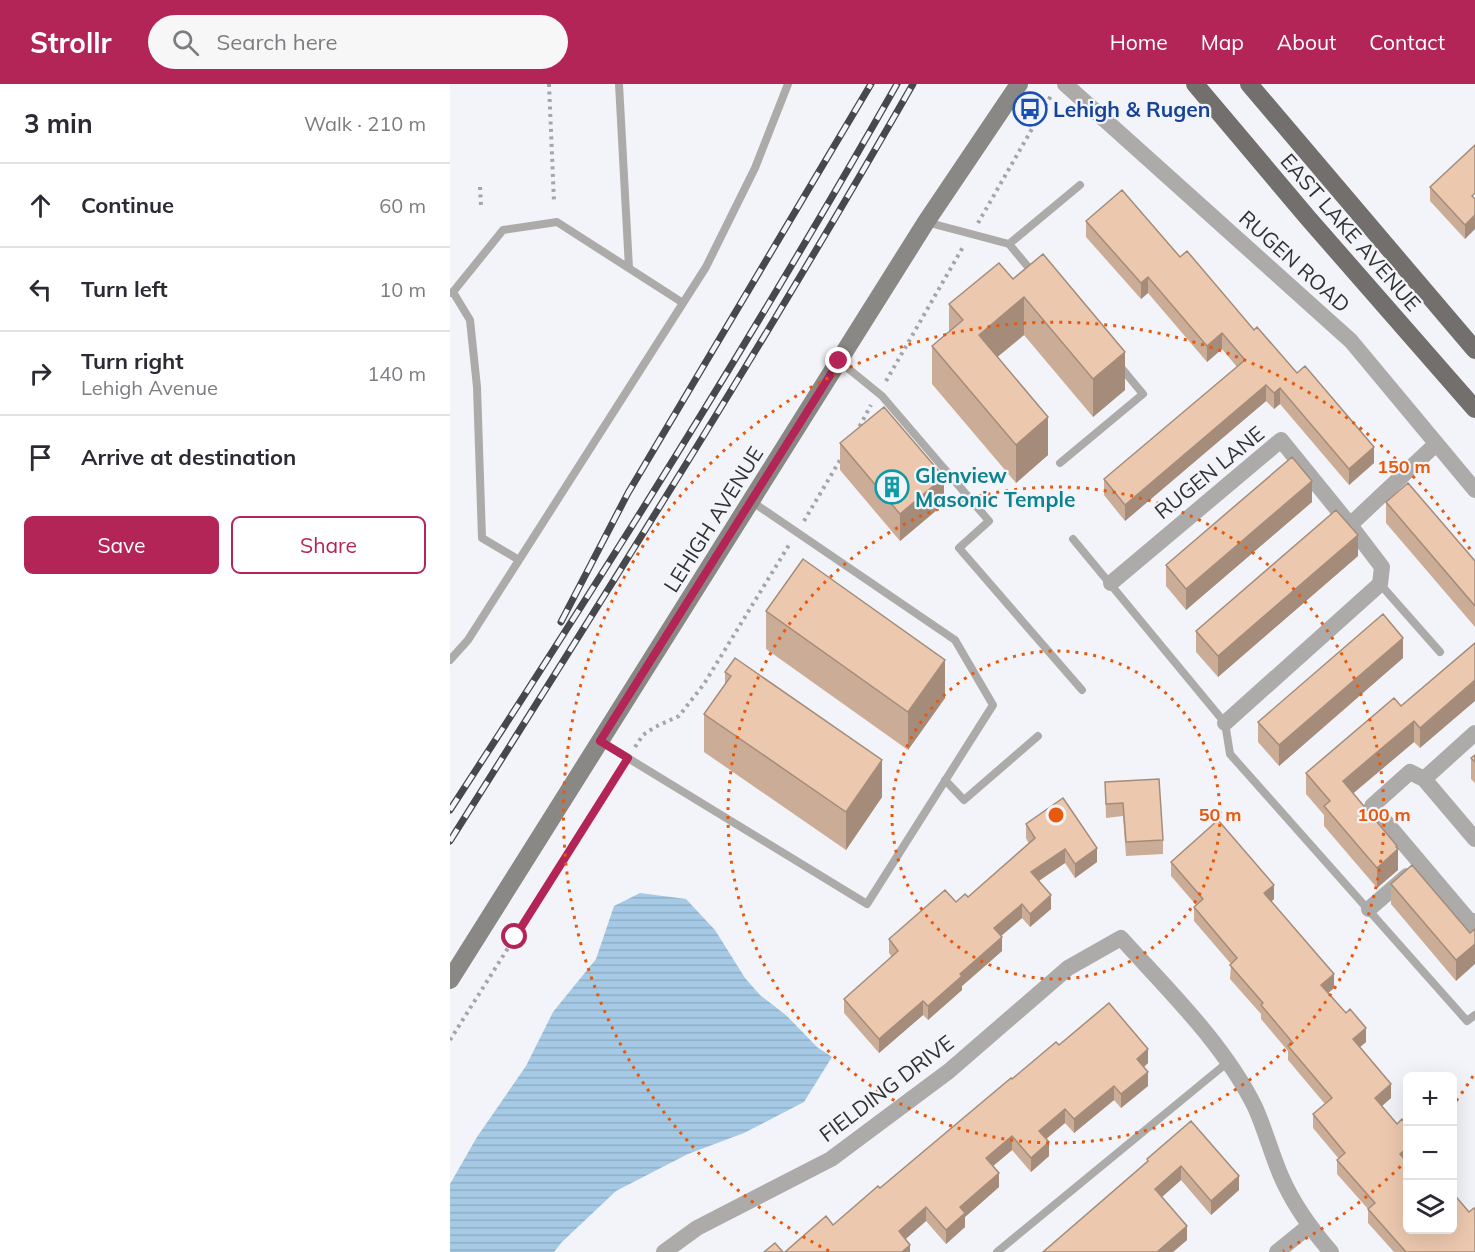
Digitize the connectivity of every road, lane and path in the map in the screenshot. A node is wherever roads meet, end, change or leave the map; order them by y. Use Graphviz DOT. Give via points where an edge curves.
graph roads {
  1 [pos="549,84"];
  2 [pos="619,84"];
  3 [pos="788,84"];
  4 [pos="1018,84"];
  5 [pos="1065,84"];
  6 [pos="1195,84"];
  7 [pos="1250,84"];
  8 [pos="1050,98"];
  9 [pos="1080,185"];
  10 [pos="480,187"];
  11 [pos="554,202"];
  12 [pos="480,206"];
  13 [pos="926,222"];
  14 [pos="971,234"];
  15 [pos="1009,244"];
  16 [pos="629,268"];
  17 [pos="1043,285"];
  18 [pos="451,292"];
  19 [pos="683,303"];
  20 [pos="1475,350"];
  21 [pos="1114,358"];
  22 [pos="839,361"];
  23 [pos="879,393"];
  24 [pos="1475,409"];
  25 [pos="855,433"];
  26 [pos="1436,444"];
  27 [pos="844,453"];
  28 [pos="1060,463"];
  29 [pos="1475,490"];
  30 [pos="751,501"];
  31 [pos="1350,525"];
  32 [pos="797,532"];
  33 [pos="1074,539"];
  34 [pos="519,560"];
  35 [pos="1111,583"];
  36 [pos="1380,584"];
  37 [pos="1440,652"];
  38 [pos="450,660"];
  39 [pos="1082,690"];
  40 [pos="1225,723"];
  41 [pos="1475,733"];
  42 [pos="1038,736"];
  43 [pos="600,741"];
  44 [pos="1475,744"];
  45 [pos="628,758"];
  46 [pos="945,780"];
  47 [pos="1426,782"];
  48 [pos="1475,839"];
  49 [pos="1421,864"];
  50 [pos="1369,909"];
  51 [pos="1475,921"];
  52 [pos="450,980"];
  53 [pos="1475,1015"];
  54 [pos="450,1040"];
  55 [pos="1228,1062"];
  56 [pos="1309,1226"];
  57 [pos="664,1252"];
  58 [pos="997,1252"];
  59 [pos="1278,1252"];
  60 [pos="1331,1252"];
  1 -- 11 [label="path"];
  2 -- 16 [label="lane"];
  3 -- 19 [label="lane" via="755,168 706,267"];
  4 -- 13 [label="street, LEHIGH AVENUE"];
  5 -- 26 [label="street, RUGEN ROAD" via="1352,341"];
  6 -- 24 [label="main road, EAST LAKE AVENUE"];
  7 -- 20 [label="main road, EAST LAKE AVENUE"];
  8 -- 14 [label="path"];
  9 -- 15 [label="lane"];
  10 -- 12 [label="path"];
  13 -- 14 [label="lane"];
  13 -- 22 [label="street, LEHIGH AVENUE"];
  14 -- 15 [label="lane"];
  14 -- 23 [label="path"];
  15 -- 17 [label="lane"];
  16 -- 18 [label="lane" via="557,222 503,230"];
  16 -- 19 [label="lane"];
  18 -- 34 [label="lane" via="470,320 477,387 482,538"];
  19 -- 34 [label="lane"];
  21 -- 28 [label="lane" via="1143,394"];
  22 -- 23 [label="lane"];
  22 -- 30 [label="street, LEHIGH AVENUE"];
  23 -- 25 [label="path"];
  23 -- 39 [label="lane" via="989,521 959,549"];
  26 -- 29 [label="street, RUGEN ROAD"];
  26 -- 31 [label="street"];
  27 -- 32 [label="path"];
  30 -- 32 [label="lane"];
  30 -- 43 [label="street, LEHIGH AVENUE"];
  31 -- 35 [label="street, RUGEN LANE" via="1281,440"];
  31 -- 36 [label="street, RUGEN LANE" via="1382,567"];
  32 -- 45 [label="path" via="704,684 679,716 643,735"];
  32 -- 46 [label="lane" via="955,640 993,705"];
  33 -- 35 [label="lane"];
  34 -- 38 [label="lane" via="468,640"];
  35 -- 40 [label="lane"];
  36 -- 37 [label="lane"];
  36 -- 40 [label="street"];
  40 -- 50 [label="lane" via="1230,754"];
  41 -- 47 [label="street"];
  42 -- 46 [label="lane" via="964,800"];
  43 -- 45 [label="lane"];
  43 -- 52 [label="street, LEHIGH AVENUE"];
  44 -- 47 [label="street"];
  45 -- 46 [label="lane" via="867,904"];
  45 -- 54 [label="path"];
  47 -- 48 [label="street"];
  47 -- 49 [label="street" via="1410,772 1372,806"];
  49 -- 50 [label="street"];
  49 -- 51 [label="street" via="1472,924"];
  50 -- 53 [label="lane" via="1467,1021"];
  55 -- 56 [label="street" via="1255,1107 1281,1176"];
  55 -- 57 [label="street, FIELDING DRIVE" via="1121,938 1068,968 949,1071 831,1159 697,1228"];
  55 -- 58 [label="lane"];
  56 -- 59 [label="street"];
  56 -- 60 [label="street"];
}
